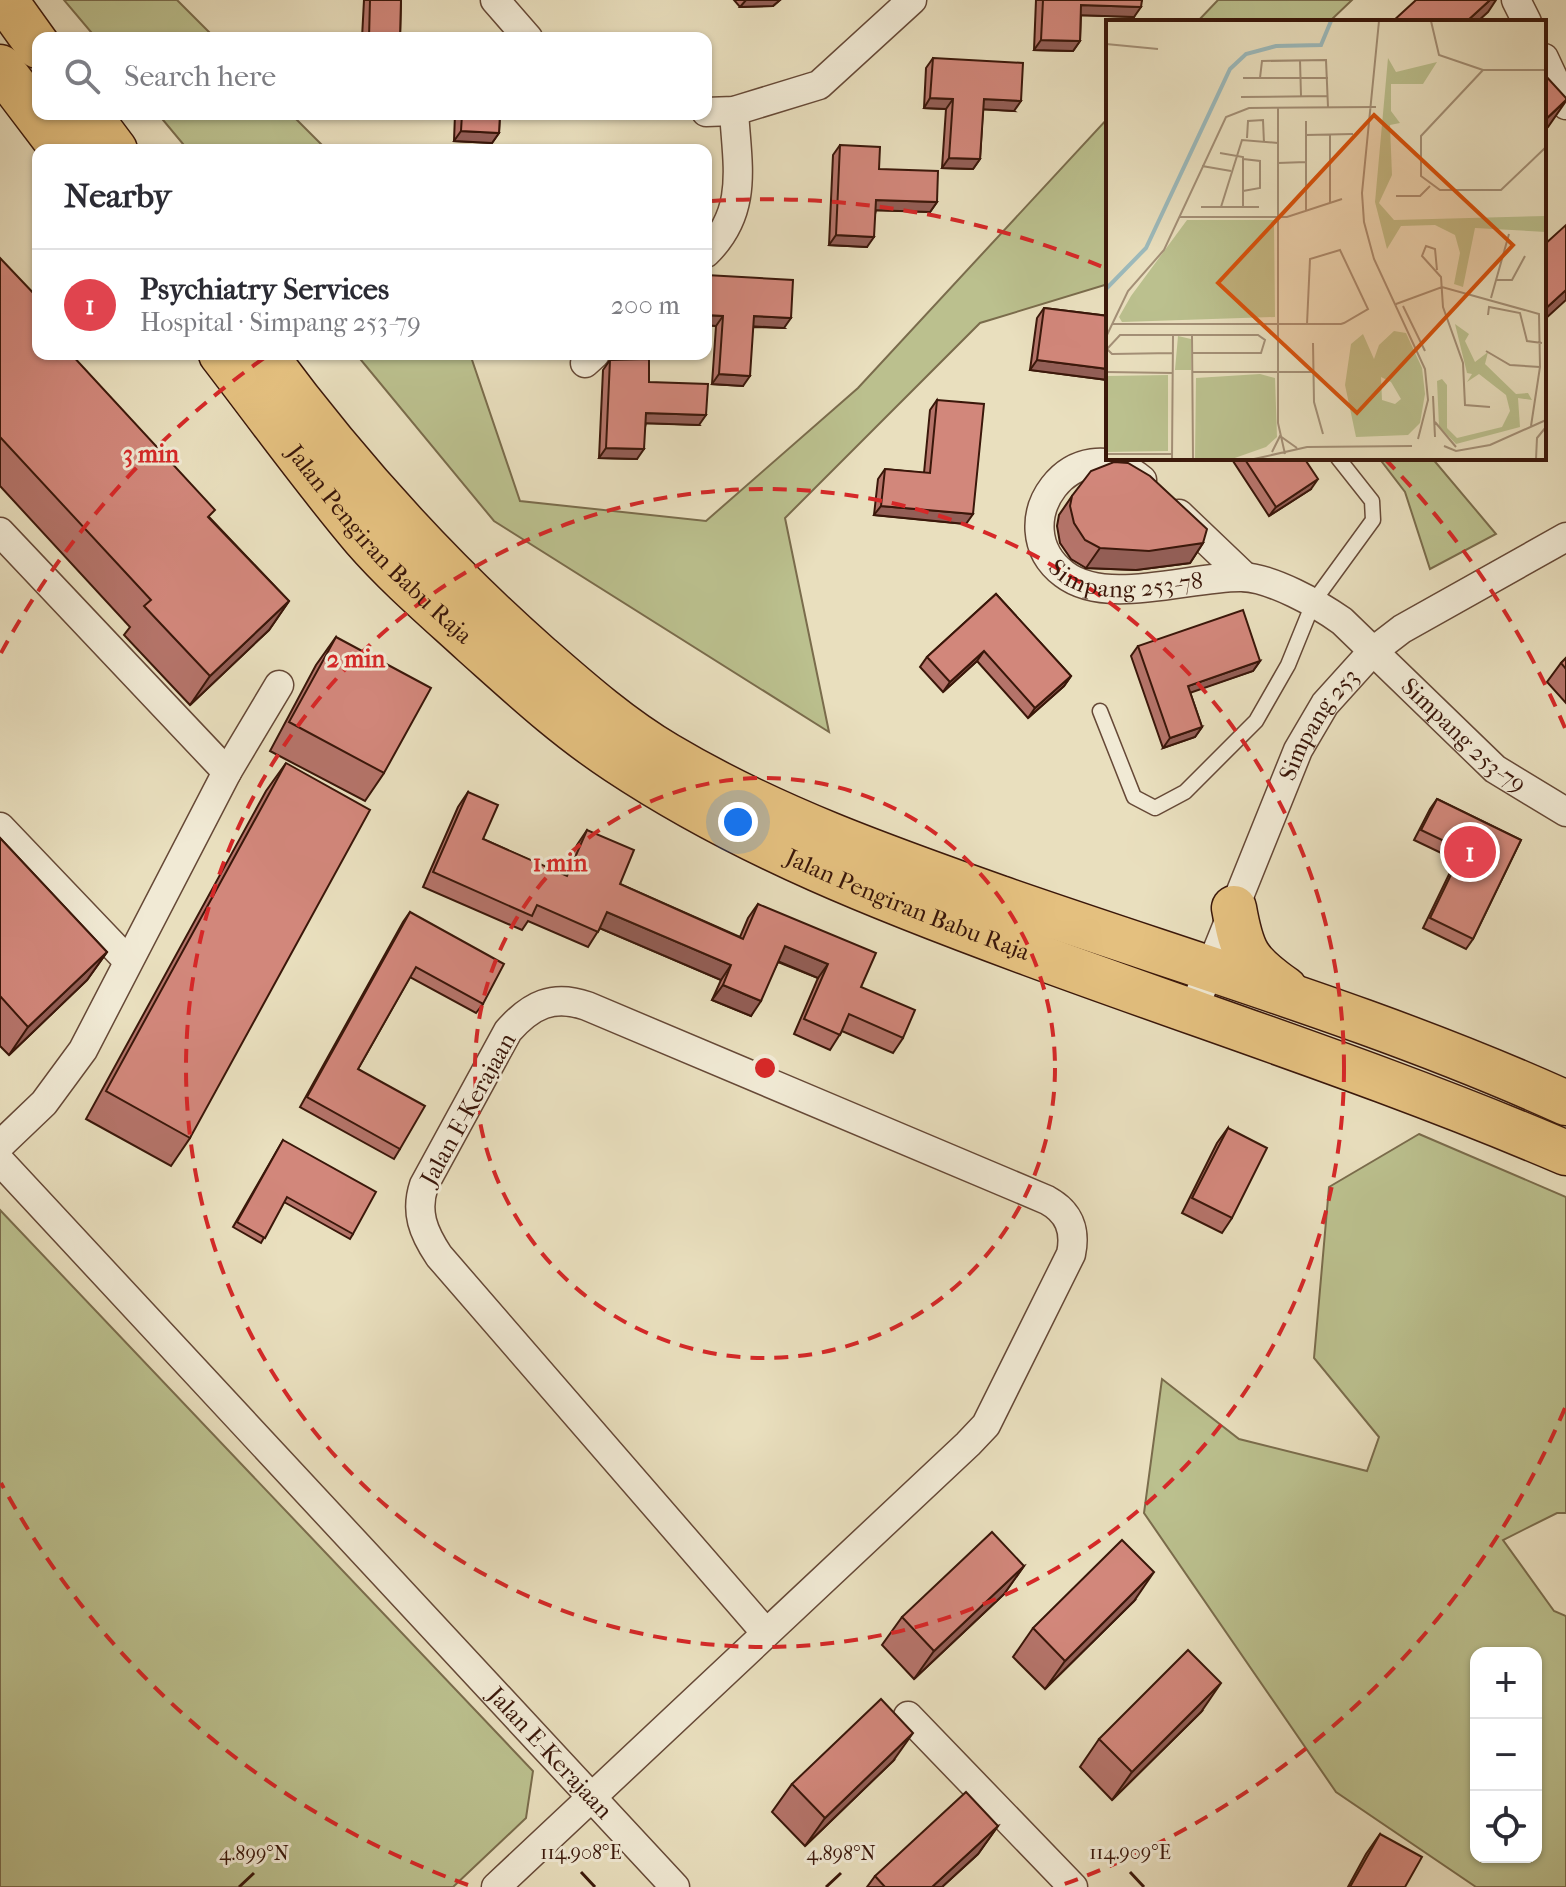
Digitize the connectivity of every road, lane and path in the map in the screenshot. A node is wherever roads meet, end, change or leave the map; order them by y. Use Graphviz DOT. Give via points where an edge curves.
graph roads {
  1 [pos="5,0"];
  2 [pos="495,0"];
  3 [pos="912,0"];
  4 [pos="1516,0"];
  5 [pos="1526,20"];
  6 [pos="523,32"];
  7 [pos="32,38"];
  8 [pos="1546,62"];
  9 [pos="0,67"];
  10 [pos="0,91"];
  11 [pos="1566,105"];
  12 [pos="32,111"];
  13 [pos="720,111"];
  14 [pos="38,120"];
  15 [pos="92,120"];
  16 [pos="53,144"];
  17 [pos="56,144"];
  18 [pos="110,144"];
  19 [pos="712,246"];
  20 [pos="226,360"];
  21 [pos="269,360"];
  22 [pos="1340,460"];
  23 [pos="0,532"];
  24 [pos="1566,537"];
  25 [pos="1245,577"];
  26 [pos="1314,601"];
  27 [pos="1372,652"];
  28 [pos="279,685"];
  29 [pos="1100,711"];
  30 [pos="227,772"];
  31 [pos="1566,812"];
  32 [pos="0,827"];
  33 [pos="1234,908"];
  34 [pos="128,961"];
  35 [pos="1208,971"];
  36 [pos="1304,1002"];
  37 [pos="1192,1013"];
  38 [pos="1566,1103"];
  39 [pos="0,1145"];
  40 [pos="1566,1153"];
  41 [pos="0,1161"];
  42 [pos="766,1633"];
  43 [pos="908,1716"];
  44 [pos="591,1798"];
  45 [pos="496,1887"];
  46 [pos="675,1887"];
  47 [pos="1073,1887"];
  1 -- 7 [label="main road"];
  2 -- 6 [label="street"];
  3 -- 13 [label="street" via="819,85"];
  4 -- 5 [label="street"];
  8 -- 11 [label="street"];
  9 -- 12 [label="main road"];
  10 -- 16 [label="main road" via="23,120"];
  13 -- 19 [label="street" via="738,175 734,214"];
  14 -- 17 [label="main road"];
  15 -- 18 [label="main road"];
  20 -- 37 [label="main road, Jalan Pengiran Babu Raja" via="366,540 539,702 614,759 686,805 803,864 907,909"];
  21 -- 35 [label="main road, Jalan Pengiran Babu Raja" via="396,518 463,589 622,725 664,753 723,787 922,871"];
  22 -- 26 [label="lane" via="1372,501 1373,520"];
  23 -- 30 [label="street"];
  24 -- 27 [label="street, Simpang 253" via="1437,608"];
  25 -- 25 [label="street, Simpang 253-78" via="1155,491 1119,465 1074,467 1047,495 1039,517 1048,558 1076,583 1112,589"];
  25 -- 26 [label="street, Simpang 253-78"];
  26 -- 27 [label="street, Simpang 253-78"];
  26 -- 29 [label="lane" via="1288,665 1256,721 1185,792 1155,808 1134,797"];
  27 -- 31 [label="street, Simpang 253-79" via="1495,769"];
  27 -- 33 [label="street, Simpang 253" via="1325,704 1298,750"];
  28 -- 30 [label="street"];
  30 -- 34 [label="street"];
  32 -- 34 [label="street"];
  33 -- 35 [label="street, Simpang 253"];
  33 -- 36 [label="main road" via="1244,953 1263,974"];
  34 -- 39 [label="street" via="65,1079"];
  35 -- 36 [label="main road, Jalan Pengiran Babu Raja"];
  35 -- 37 [label="street, Simpang 253"];
  36 -- 38 [label="main road, Jalan Pengiran Babu Raja" via="1404,1035"];
  37 -- 40 [label="main road, Jalan Pengiran Babu Raja" via="1400,1084"];
  41 -- 44 [label="street, Jalan E-Kerajaan"];
  42 -- 42 [label="street, Jalan E-Kerajaan" via="986,1425 1071,1254 1071,1224 1047,1200 579,1003 548,1001 508,1031 424,1185 419,1211 428,1240"];
  42 -- 44 [label="street"];
  43 -- 47 [label="street"];
  44 -- 45 [label="street"];
  44 -- 46 [label="street, Jalan E-Kerajaan"];
}
